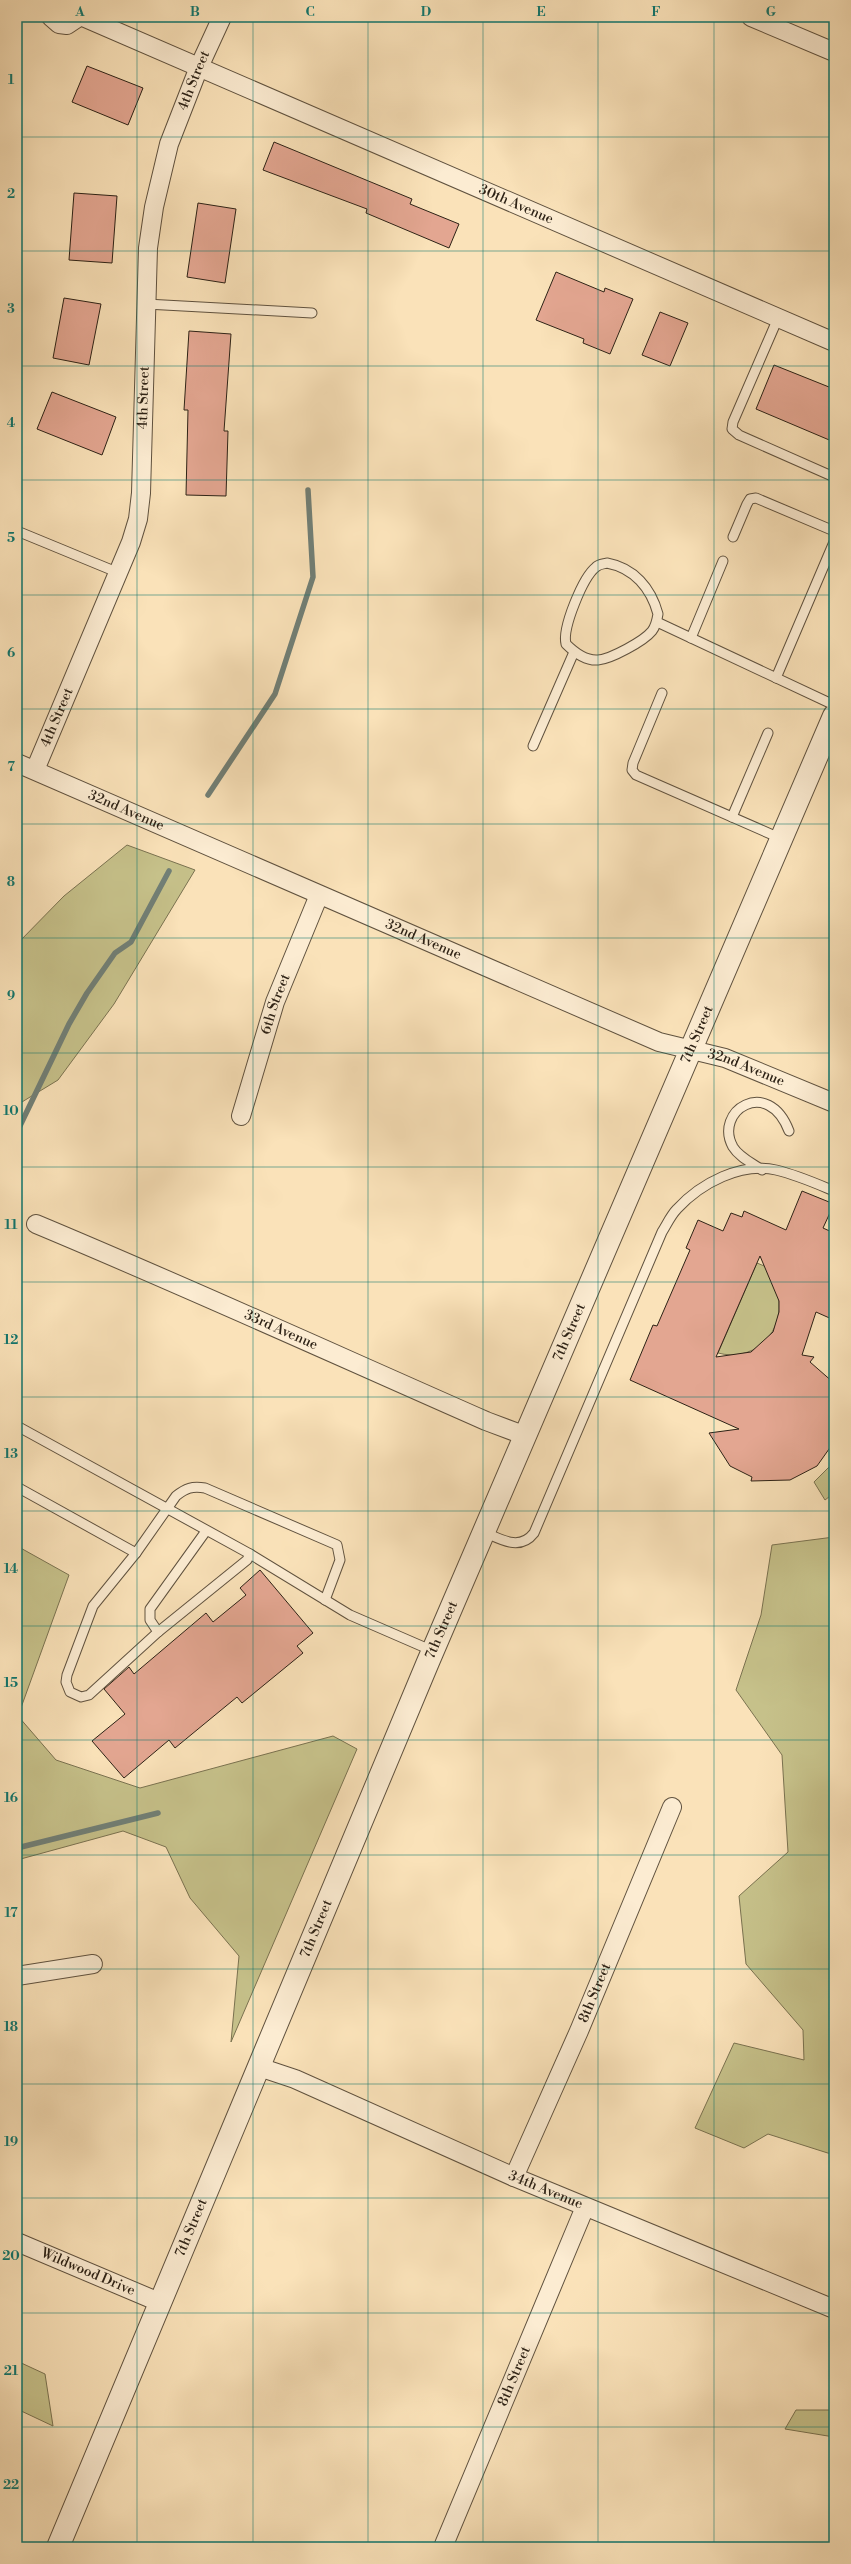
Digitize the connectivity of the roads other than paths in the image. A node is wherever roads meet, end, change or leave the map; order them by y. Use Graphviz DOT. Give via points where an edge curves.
graph roads {
  1 [pos="51,17"];
  2 [pos="79,17"];
  3 [pos="83,17"];
  4 [pos="222,17"];
  5 [pos="752,17"];
  6 [pos="834,52"];
  7 [pos="199,67"];
  8 [pos="146,304"];
  9 [pos="312,313"];
  10 [pos="778,318"];
  11 [pos="834,342"];
  12 [pos="834,476"];
  13 [pos="17,531"];
  14 [pos="834,531"];
  15 [pos="733,537"];
  16 [pos="834,542"];
  17 [pos="723,561"];
  18 [pos="119,573"];
  19 [pos="657,622"];
  20 [pos="691,638"];
  21 [pos="574,652"];
  22 [pos="776,678"];
  23 [pos="662,693"];
  24 [pos="834,705"];
  25 [pos="834,716"];
  26 [pos="768,733"];
  27 [pos="533,746"];
  28 [pos="17,763"];
  29 [pos="35,770"];
  30 [pos="732,817"];
  31 [pos="782,839"];
  32 [pos="319,895"];
  33 [pos="690,1049"];
  34 [pos="834,1102"];
  35 [pos="241,1116"];
  36 [pos="789,1131"];
  37 [pos="762,1170"];
  38 [pos="834,1192"];
  39 [pos="36,1224"];
  40 [pos="17,1426"];
  41 [pos="526,1436"];
  42 [pos="17,1486"];
  43 [pos="168,1511"];
  44 [pos="206,1531"];
  45 [pos="484,1532"];
  46 [pos="136,1553"];
  47 [pos="250,1554"];
  48 [pos="325,1600"];
  49 [pos="158,1632"];
  50 [pos="433,1651"];
  51 [pos="672,1807"];
  52 [pos="93,1964"];
  53 [pos="17,1976"];
  54 [pos="259,2067"];
  55 [pos="514,2177"];
  56 [pos="586,2207"];
  57 [pos="17,2242"];
  58 [pos="159,2302"];
  59 [pos="834,2309"];
  60 [pos="58,2547"];
  61 [pos="443,2547"];
  1 -- 2 [label="street" via="59,24 67,25"];
  3 -- 7 [label="street, 30th Avenue"];
  4 -- 7 [label="street, 4th Street"];
  5 -- 6 [label="street"];
  7 -- 8 [label="street, 4th Street" via="169,144 154,207 148,248"];
  7 -- 10 [label="street, 30th Avenue"];
  8 -- 9 [label="lane"];
  8 -- 18 [label="street, 4th Street" via="141,493 136,524"];
  10 -- 11 [label="street, 30th Avenue"];
  10 -- 12 [label="lane" via="732,429 739,435"];
  13 -- 18 [label="lane"];
  14 -- 15 [label="lane" via="756,498 747,504"];
  16 -- 22 [label="lane"];
  17 -- 20 [label="lane"];
  18 -- 29 [label="street, 4th Street"];
  19 -- 20 [label="lane"];
  19 -- 21 [label="lane" via="652,632 610,656 598,660"];
  19 -- 21 [label="lane" via="655,602 633,572 621,565 607,563 597,566 588,575 565,629 566,644"];
  20 -- 22 [label="lane"];
  21 -- 27 [label="lane"];
  22 -- 24 [label="lane"];
  23 -- 30 [label="lane" via="632,770 636,776"];
  25 -- 31 [label="street, 7th Street"];
  26 -- 30 [label="lane"];
  28 -- 29 [label="street, 32nd Avenue"];
  29 -- 32 [label="street, 32nd Avenue"];
  30 -- 31 [label="lane"];
  31 -- 33 [label="street, 7th Street"];
  32 -- 33 [label="street, 32nd Avenue" via="659,1042"];
  32 -- 35 [label="street, 6th Street" via="275,1002"];
  33 -- 34 [label="street, 32nd Avenue" via="725,1058"];
  33 -- 41 [label="street, 7th Street" via="672,1099"];
  36 -- 37 [label="lane" via="777,1110 765,1104 753,1103 742,1106 734,1114 730,1123 733,1146 739,1154"];
  37 -- 38 [label="lane" via="775,1170 799,1176"];
  37 -- 45 [label="lane" via="730,1174 710,1182 676,1210 662,1232 534,1532 522,1543 510,1543"];
  39 -- 41 [label="street, 33rd Avenue" via="165,1278 479,1418"];
  40 -- 43 [label="lane"];
  41 -- 45 [label="street, 7th Street"];
  42 -- 46 [label="lane"];
  43 -- 44 [label="lane"];
  43 -- 46 [label="lane"];
  43 -- 48 [label="lane" via="176,1496 194,1486 205,1488 329,1540 337,1545 340,1560"];
  44 -- 47 [label="lane"];
  44 -- 49 [label="lane" via="150,1609 150,1620"];
  45 -- 50 [label="street, 7th Street"];
  46 -- 49 [label="lane" via="93,1606 67,1675 67,1688 81,1697 89,1695"];
  47 -- 48 [label="lane"];
  47 -- 49 [label="lane" via="247,1560"];
  48 -- 50 [label="lane" via="350,1615"];
  50 -- 54 [label="street, 7th Street"];
  51 -- 55 [label="street, 8th Street" via="579,2031"];
  52 -- 53 [label="street"];
  54 -- 55 [label="street, 34th Avenue" via="295,2079"];
  54 -- 58 [label="street, 7th Street"];
  55 -- 56 [label="street, 34th Avenue"];
  56 -- 59 [label="street, 34th Avenue"];
  56 -- 61 [label="street, 8th Street"];
  57 -- 58 [label="street, Wildwood Drive"];
  58 -- 60 [label="street, 7th Street"];
}
